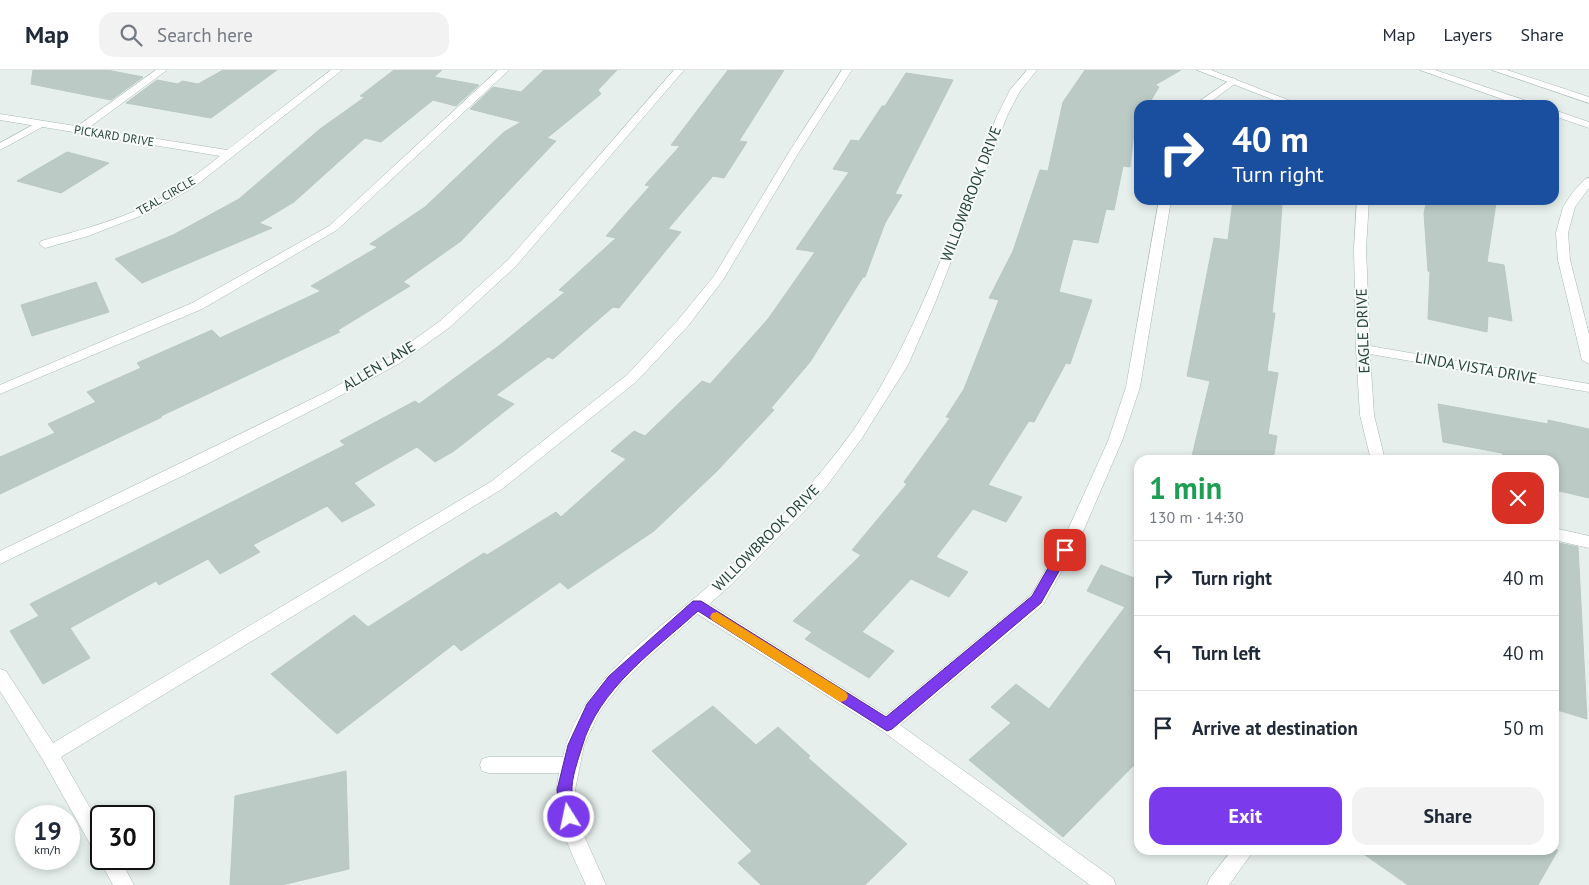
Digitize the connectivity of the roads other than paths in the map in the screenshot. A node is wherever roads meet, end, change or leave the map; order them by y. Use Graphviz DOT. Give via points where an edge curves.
graph roads {
  1 [pos="162,70"];
  2 [pos="336,70"];
  3 [pos="504,70"];
  4 [pos="679,70"];
  5 [pos="847,70"];
  6 [pos="1032,70"];
  7 [pos="1202,70"];
  8 [pos="1425,70"];
  9 [pos="1497,70"];
  10 [pos="1233,82"];
  11 [pos="1206,100"];
  12 [pos="1282,100"];
  13 [pos="1514,100"];
  14 [pos="1589,100"];
  15 [pos="1559,115"];
  16 [pos="0,117"];
  17 [pos="40,124"];
  18 [pos="1589,125"];
  19 [pos="79,130"];
  20 [pos="0,147"];
  21 [pos="229,154"];
  22 [pos="1589,181"];
  23 [pos="1164,205"];
  24 [pos="1363,205"];
  25 [pos="45,244"];
  26 [pos="1363,349"];
  27 [pos="1589,360"];
  28 [pos="1589,388"];
  29 [pos="0,390"];
  30 [pos="1377,455"];
  31 [pos="1559,535"];
  32 [pos="1589,542"];
  33 [pos="0,558"];
  34 [pos="697,605"];
  35 [pos="0,676"];
  36 [pos="887,725"];
  37 [pos="50,754"];
  38 [pos="571,764"];
  39 [pos="489,765"];
  40 [pos="90,825"];
  41 [pos="1240,855"];
  42 [pos="115,870"];
  43 [pos="124,885"];
  44 [pos="596,885"];
  45 [pos="1106,885"];
  46 [pos="1217,885"];
  1 -- 19 [label="street"];
  2 -- 21 [label="street, TEAL CIRCLE"];
  3 -- 29 [label="street" via="333,228 197,306"];
  4 -- 33 [label="street, ALLEN LANE" via="512,263 438,329 395,360 202,460"];
  5 -- 37 [label="street" via="719,277 684,323 632,378 498,485"];
  6 -- 34 [label="street, WILLOWBROOK DRIVE" via="1015,90 1002,116 901,365 857,435 821,483 726,580"];
  7 -- 10 [label="street"];
  8 -- 13 [label="street"];
  9 -- 14 [label="street"];
  10 -- 11 [label="street"];
  10 -- 12 [label="street"];
  15 -- 18 [label="street"];
  16 -- 17 [label="street, PICKARD DRIVE"];
  17 -- 19 [label="street, PICKARD DRIVE"];
  17 -- 20 [label="street"];
  19 -- 21 [label="street, PICKARD DRIVE"];
  21 -- 25 [label="street, TEAL CIRCLE" via="190,185 144,211"];
  22 -- 27 [label="street" via="1576,194 1565,215 1562,250"];
  23 -- 36 [label="street" via="1133,387 1115,441 1074,534 1037,600"];
  24 -- 26 [label="street, EAGLE DRIVE" via="1360,248"];
  26 -- 28 [label="street, LINDA VISTA DRIVE"];
  26 -- 30 [label="street, EAGLE DRIVE" via="1367,416"];
  31 -- 32 [label="street"];
  34 -- 36 [label="street"];
  34 -- 38 [label="street, WILLOWBROOK DRIVE" via="614,680 592,708 575,745"];
  35 -- 37 [label="street"];
  36 -- 45 [label="street"];
  37 -- 40 [label="street"];
  38 -- 39 [label="street"];
  38 -- 44 [label="street, WILLOWBROOK DRIVE" via="564,790 572,831"];
  41 -- 46 [label="street"];
  42 -- 43 [label="street"];
}
